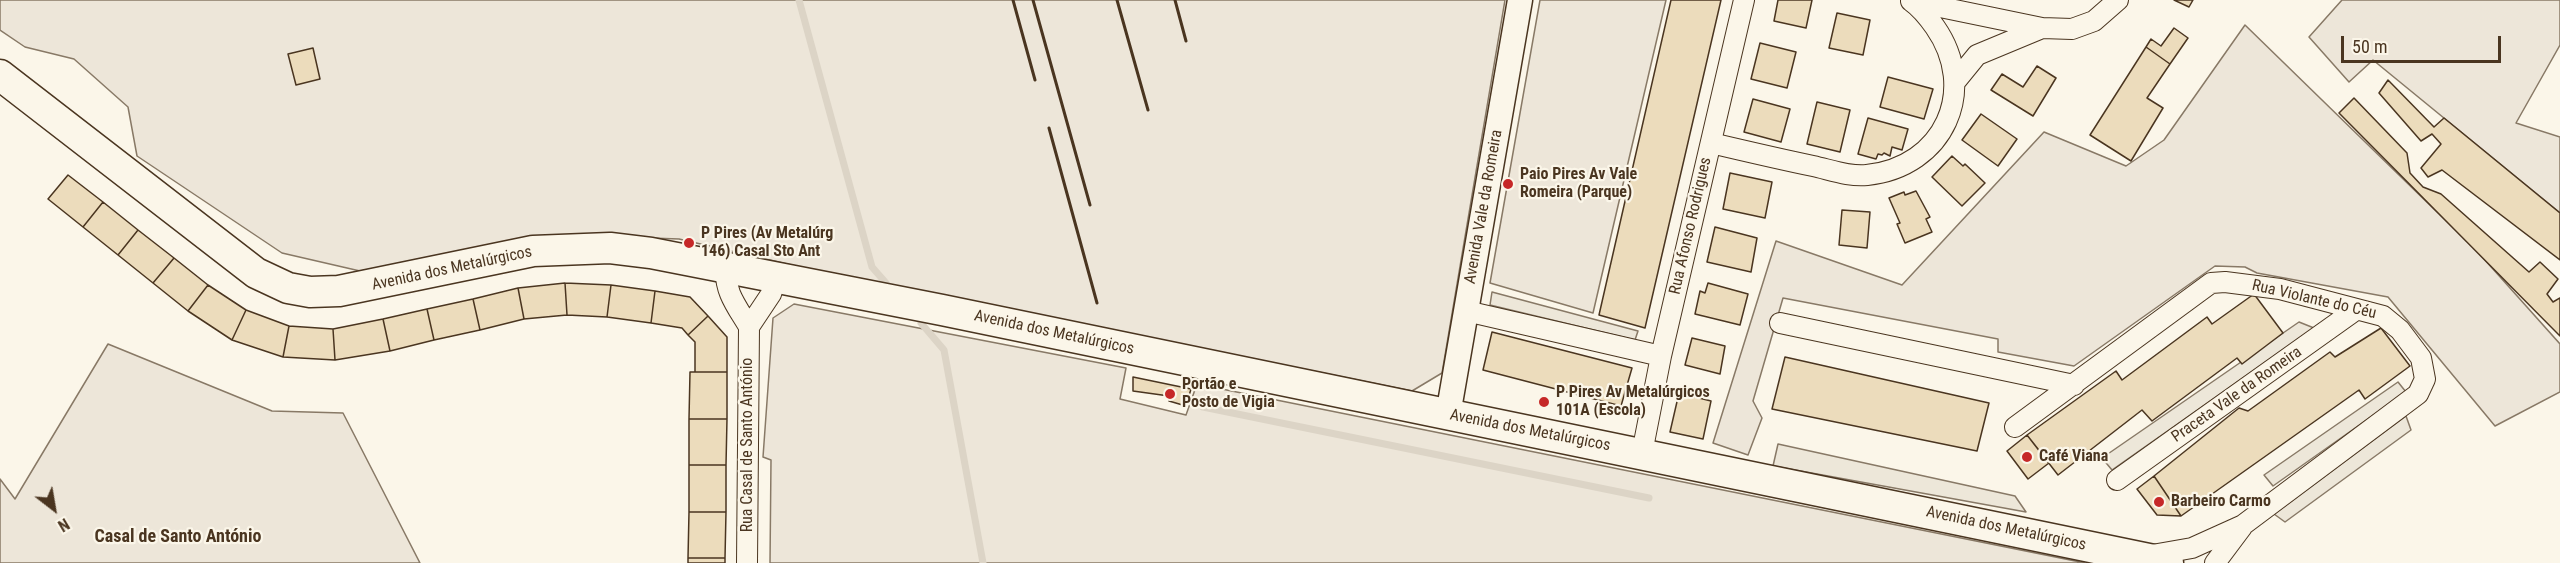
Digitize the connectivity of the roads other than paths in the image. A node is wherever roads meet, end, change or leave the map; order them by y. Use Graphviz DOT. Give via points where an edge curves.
graph roads {
  1 [pos="1520,0"];
  2 [pos="1744,0"];
  3 [pos="1909,0"];
  4 [pos="2118,0"];
  5 [pos="2042,28"];
  6 [pos="0,75"];
  7 [pos="1955,82"];
  8 [pos="1711,143"];
  9 [pos="726,268"];
  10 [pos="776,278"];
  11 [pos="2357,309"];
  12 [pos="1466,311"];
  13 [pos="1780,323"];
  14 [pos="748,327"];
  15 [pos="1661,356"];
  16 [pos="2074,385"];
  17 [pos="1448,415"];
  18 [pos="2015,427"];
  19 [pos="1642,453"];
  20 [pos="2117,480"];
  21 [pos="2243,525"];
  22 [pos="2137,556"];
  23 [pos="747,563"];
  24 [pos="2168,563"];
  25 [pos="2215,563"];
  1 -- 12 [label="street, Avenida Vale da Romeira"];
  2 -- 8 [label="street, Rua Afonso Rodrigues"];
  3 -- 5 [label="street"];
  3 -- 7 [label="street" via="1919,6 1944,41"];
  4 -- 5 [label="street" via="2094,21 2072,29"];
  5 -- 7 [label="street" via="1977,55"];
  6 -- 9 [label="main road, Avenida dos Metalúrgicos" via="213,243 256,273 288,288 339,291 497,257 570,248 610,248"];
  7 -- 8 [label="street" via="1950,117 1940,135 1923,154 1889,171 1852,175"];
  8 -- 15 [label="street, Rua Afonso Rodrigues"];
  9 -- 10 [label="main road, Avenida dos Metalúrgicos"];
  9 -- 14 [label="street, Rua Casal de Santo António" via="728,292"];
  10 -- 14 [label="street" via="771,294"];
  10 -- 17 [label="main road, Avenida dos Metalúrgicos"];
  11 -- 16 [label="street, Rua Violante do Céu" via="2280,289 2211,283"];
  11 -- 20 [label="street, Praceta Vale da Romeira"];
  11 -- 21 [label="street, Rua Violante do Céu" via="2383,316 2400,330 2421,358 2425,379 2418,394"];
  12 -- 15 [label="street"];
  12 -- 17 [label="street, Avenida Vale da Romeira"];
  13 -- 16 [label="street"];
  14 -- 23 [label="street, Rua Casal de Santo António"];
  15 -- 19 [label="street, Rua Afonso Rodrigues"];
  16 -- 18 [label="street, Rua Violante do Céu"];
  17 -- 19 [label="main road, Avenida dos Metalúrgicos"];
  19 -- 22 [label="main road, Avenida dos Metalúrgicos"];
  21 -- 22 [label="street, Rua Violante do Céu" via="2192,548"];
  21 -- 25 [label="street, Rua Violante do Céu"];
  22 -- 24 [label="main road, Avenida dos Metalúrgicos"];
}
